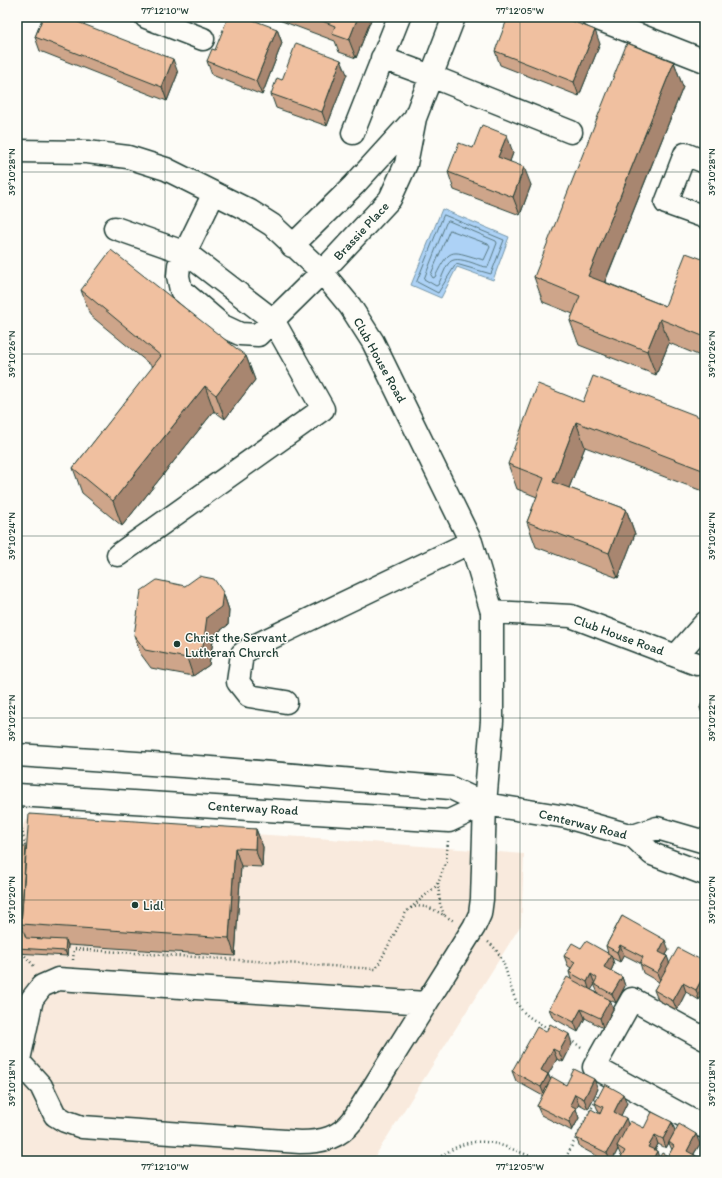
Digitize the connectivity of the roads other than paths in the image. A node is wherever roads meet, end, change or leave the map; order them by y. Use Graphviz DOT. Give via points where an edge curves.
graph roads {
  1 [pos="146,17"];
  2 [pos="399,17"];
  3 [pos="454,17"];
  4 [pos="593,17"];
  5 [pos="203,39"];
  6 [pos="382,58"];
  7 [pos="705,61"];
  8 [pos="432,76"];
  9 [pos="415,118"];
  10 [pos="570,132"];
  11 [pos="353,133"];
  12 [pos="17,151"];
  13 [pos="705,162"];
  14 [pos="214,193"];
  15 [pos="705,218"];
  16 [pos="115,228"];
  17 [pos="292,246"];
  18 [pos="186,254"];
  19 [pos="322,272"];
  20 [pos="273,320"];
  21 [pos="471,542"];
  22 [pos="118,555"];
  23 [pos="492,612"];
  24 [pos="705,623"];
  25 [pos="676,656"];
  26 [pos="697,664"];
  27 [pos="286,702"];
  28 [pos="17,755"];
  29 [pos="17,795"];
  30 [pos="485,804"];
  31 [pos="633,836"];
  32 [pos="705,842"];
  33 [pos="705,874"];
  34 [pos="426,1003"];
  35 [pos="705,1039"];
  36 [pos="18,1058"];
  37 [pos="705,1120"];
  1 -- 5 [label="street"];
  2 -- 6 [label="street"];
  3 -- 8 [label="street, Brassie Place"];
  4 -- 7 [label="street"];
  6 -- 8 [label="street"];
  6 -- 11 [label="street"];
  8 -- 9 [label="street, Brassie Place"];
  8 -- 10 [label="street"];
  9 -- 17 [label="street, Brassie Place" via="354,185"];
  9 -- 19 [label="street, Brassie Place" via="406,164 390,199"];
  12 -- 14 [label="street, Club House Road" via="87,152 128,157 166,169"];
  13 -- 15 [label="street" via="685,154 666,203"];
  14 -- 17 [label="street, Club House Road" via="250,210 272,225"];
  14 -- 18 [label="street, Brassie Place"];
  16 -- 18 [label="street"];
  17 -- 19 [label="street, Club House Road"];
  18 -- 20 [label="street"];
  18 -- 20 [label="street, Brassie Place" via="179,265 181,290 223,326 240,334 258,335"];
  19 -- 20 [label="street, Brassie Place"];
  19 -- 21 [label="street, Club House Road" via="350,306 373,342"];
  20 -- 22 [label="street" via="322,409"];
  21 -- 23 [label="street, Club House Road"];
  21 -- 27 [label="street" via="242,654 238,682 249,696"];
  23 -- 25 [label="street, Club House Road" via="571,616"];
  23 -- 30 [label="street, Club House Road" via="492,721"];
  24 -- 25 [label="street"];
  25 -- 26 [label="street, Club House Road"];
  28 -- 30 [label="street, Centerway Road" via="451,788"];
  29 -- 30 [label="street, Centerway Road" via="449,821"];
  30 -- 31 [label="street, Centerway Road" via="566,817"];
  30 -- 34 [label="street, Club House Road" via="480,914"];
  31 -- 32 [label="street, Centerway Road" via="657,828"];
  31 -- 33 [label="street, Centerway Road" via="652,854"];
  34 -- 36 [label="street" via="58,979 39,988 32,999"];
  34 -- 36 [label="street, Club House Road" via="346,1129 331,1139 313,1142 76,1125 60,1118 52,1111 41,1086 21,1065"];
  35 -- 37 [label="street" via="632,999 604,1066 702,1126"];
}
